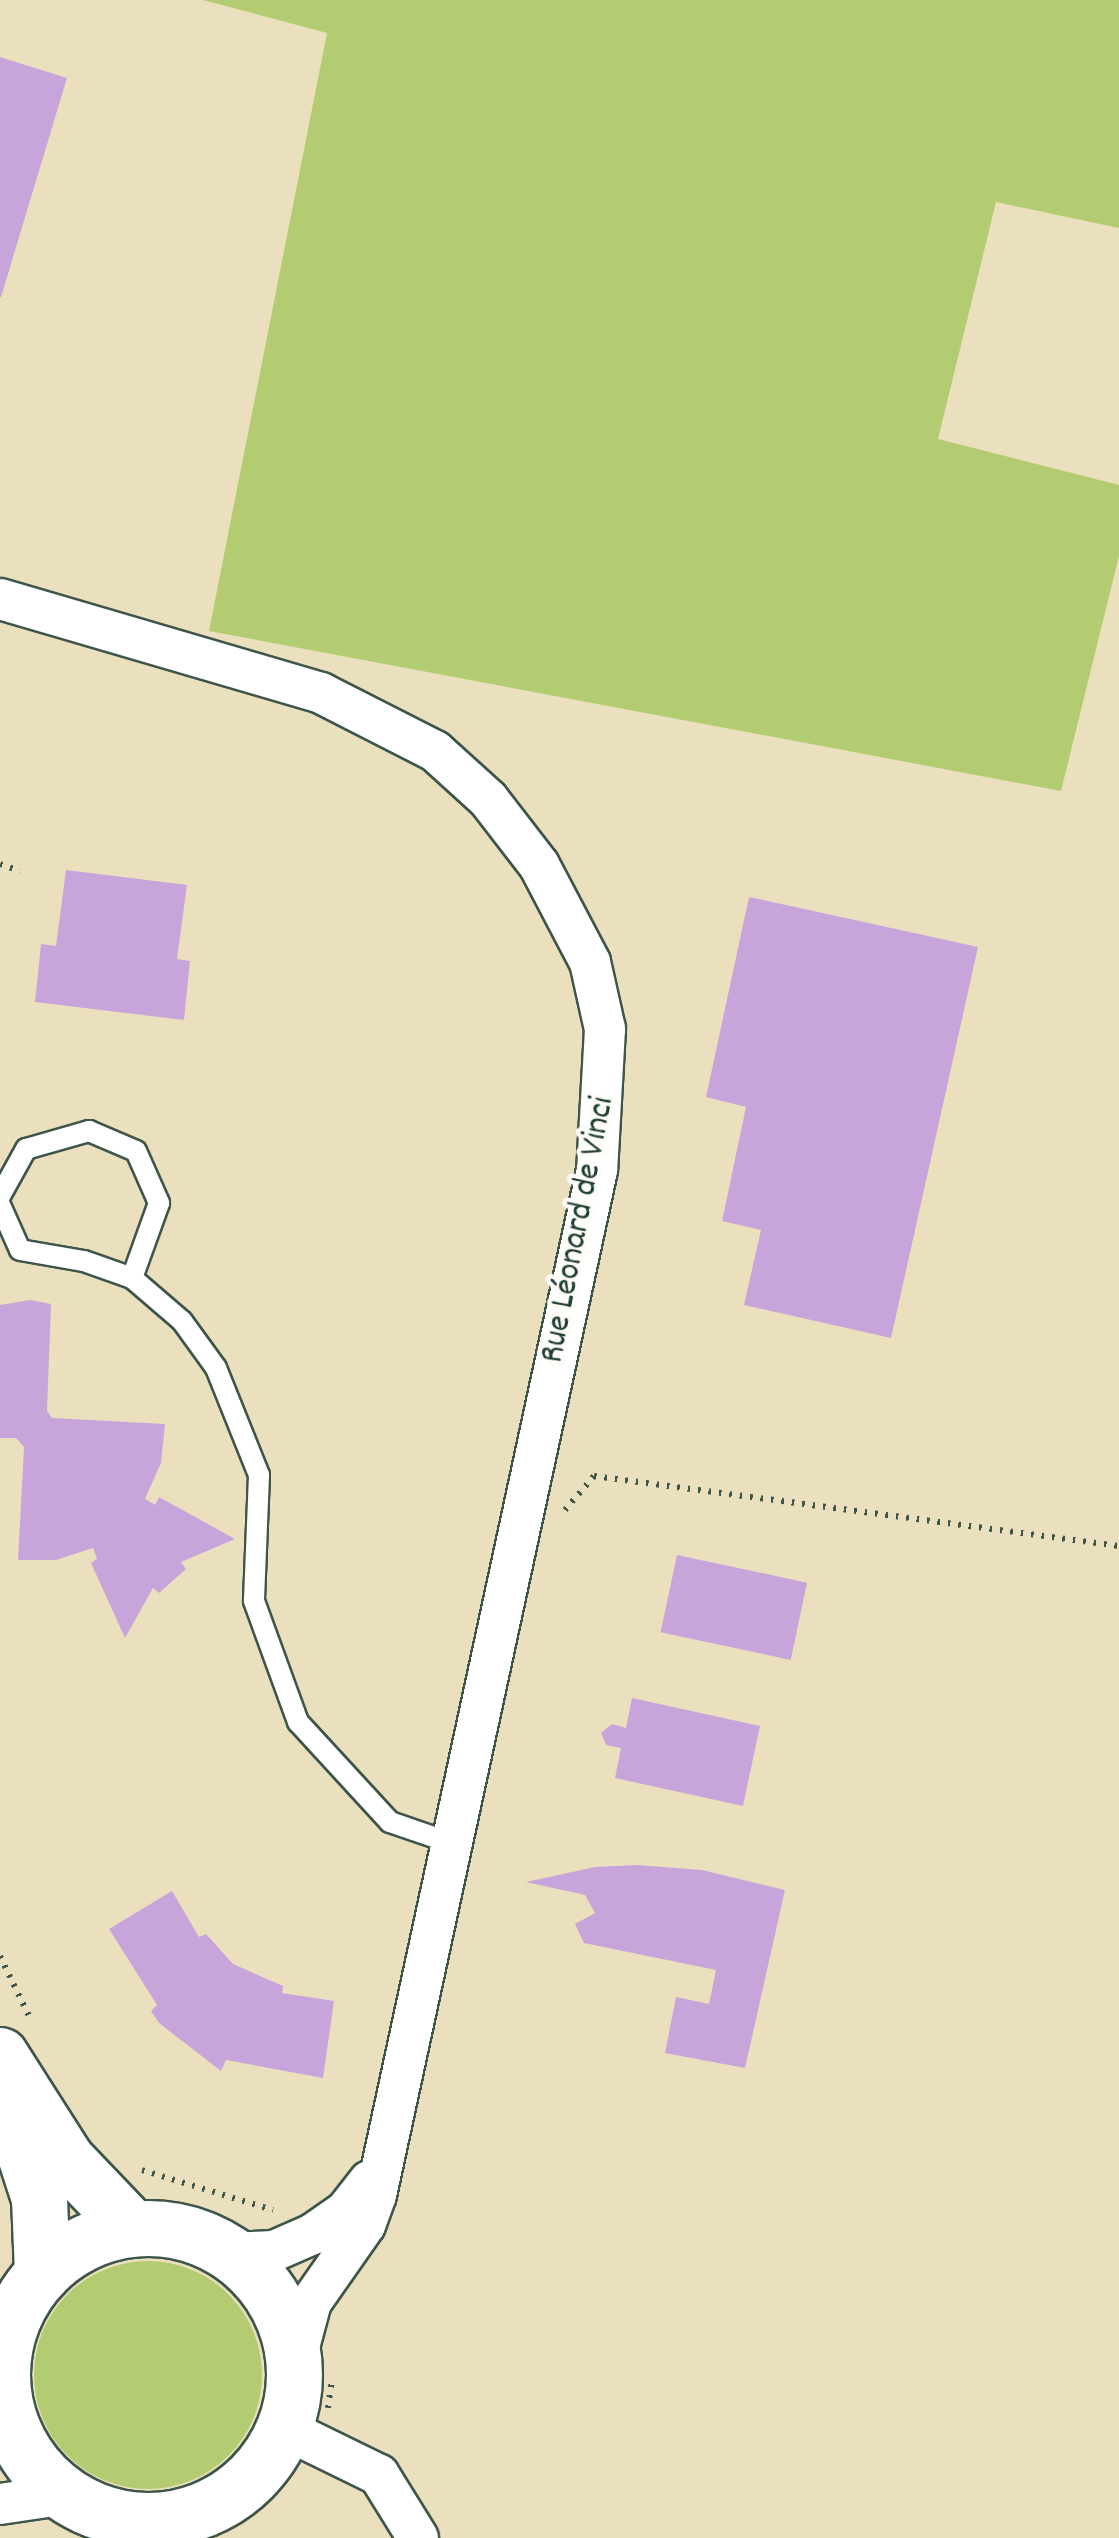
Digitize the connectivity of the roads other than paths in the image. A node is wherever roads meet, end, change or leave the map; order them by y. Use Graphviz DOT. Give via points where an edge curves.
graph roads {
  1 [pos="0,598"];
  2 [pos="0,1196"];
  3 [pos="0,1205"];
  4 [pos="132,1278"];
  5 [pos="454,1844"];
  6 [pos="17,2039"];
  7 [pos="0,2083"];
  8 [pos="382,2150"];
  9 [pos="133,2229"];
  10 [pos="230,2253"];
  11 [pos="42,2274"];
  12 [pos="313,2368"];
  13 [pos="2,2411"];
  14 [pos="300,2435"];
  15 [pos="0,2504"];
  16 [pos="102,2516"];
  17 [pos="214,2516"];
  18 [pos="418,2538"];
  1 -- 5 [label="street, Rue Léonard de Vinci" via="321,693 407,733 461,773 518,834 590,962 608,1064 600,1151"];
  2 -- 4 [label="lane" via="26,1150 90,1131 136,1151 159,1203"];
  3 -- 4 [label="lane" via="20,1250"];
  4 -- 5 [label="lane" via="182,1321 216,1368 259,1475 254,1600 298,1722 390,1822"];
  5 -- 8 [label="street, Rue Léonard de Vinci"];
  6 -- 9 [label="street" via="67,2160"];
  7 -- 11 [label="street" via="39,2198"];
  8 -- 10 [label="street, Rue Léonard de Vinci" via="345,2212 297,2242 262,2253"];
  8 -- 12 [label="street, Rue Léonard de Vinci" via="370,2212 312,2302"];
  9 -- 10 [label="street" via="190,2234"];
  9 -- 11 [label="street" via="84,2244"];
  10 -- 12 [label="street" via="276,2302"];
  11 -- 13 [label="street" via="6,2340"];
  12 -- 14 [label="street"];
  13 -- 16 [label="street" via="27,2454"];
  14 -- 17 [label="street"];
  14 -- 18 [label="street" via="379,2475"];
  15 -- 16 [label="street"];
  16 -- 17 [label="street"];
}
